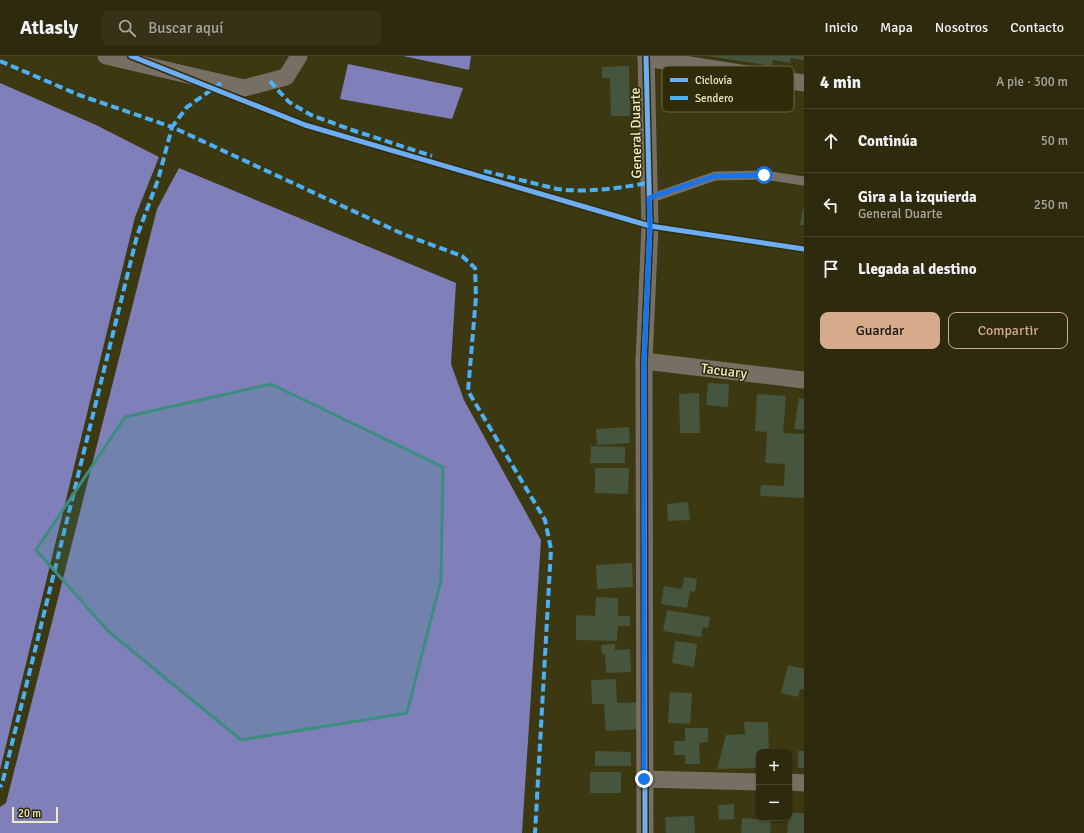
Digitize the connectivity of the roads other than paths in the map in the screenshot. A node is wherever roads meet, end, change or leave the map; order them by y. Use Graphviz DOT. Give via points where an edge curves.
graph roads {
  1 [pos="106,56"];
  2 [pos="299,56"];
  3 [pos="646,57"];
  4 [pos="701,66"];
  5 [pos="794,81"];
  6 [pos="804,83"];
  7 [pos="804,181"];
  8 [pos="649,198"];
  9 [pos="644,361"];
  10 [pos="804,380"];
  11 [pos="644,779"];
  12 [pos="756,782"];
  13 [pos="792,782"];
  14 [pos="804,783"];
  15 [pos="645,833"];
  1 -- 2 [label="street" via="244,88 286,77"];
  3 -- 4 [label="street"];
  3 -- 8 [label="street, General Duarte"];
  5 -- 6 [label="street"];
  7 -- 8 [label="lane" via="764,175 715,176"];
  8 -- 9 [label="street, General Duarte"];
  9 -- 10 [label="street, Tacuary"];
  9 -- 11 [label="street, General Duarte"];
  11 -- 12 [label="street"];
  11 -- 15 [label="street, General Duarte"];
  13 -- 14 [label="street"];
}
